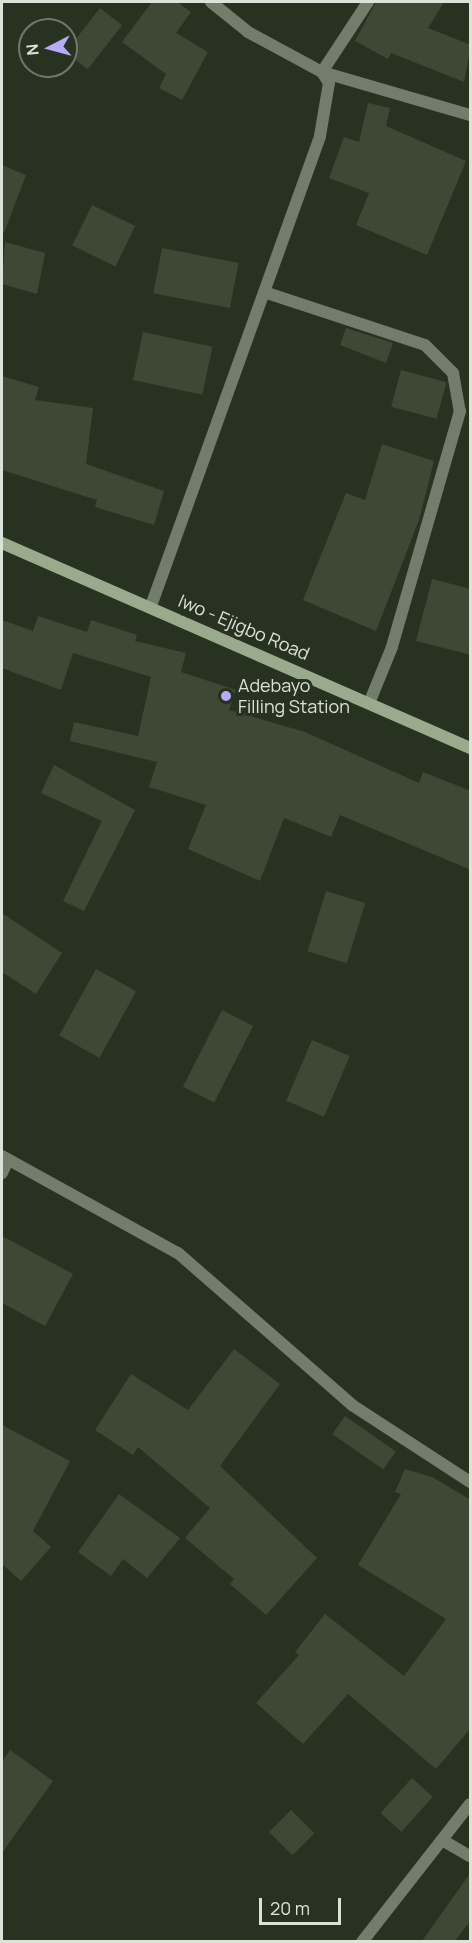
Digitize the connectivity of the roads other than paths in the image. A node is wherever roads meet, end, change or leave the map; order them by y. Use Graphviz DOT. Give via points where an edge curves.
graph roads {
  1 [pos="211,2"];
  2 [pos="368,2"];
  3 [pos="322,72"];
  4 [pos="471,115"];
  5 [pos="267,293"];
  6 [pos="2,543"];
  7 [pos="151,606"];
  8 [pos="370,701"];
  9 [pos="471,748"];
  10 [pos="5,1158"];
  11 [pos="2,1173"];
  12 [pos="471,1482"];
  13 [pos="471,1804"];
  14 [pos="442,1840"];
  15 [pos="471,1856"];
  16 [pos="362,1941"];
  1 -- 3 [label="street" via="248,32"];
  2 -- 3 [label="street"];
  3 -- 4 [label="street"];
  3 -- 5 [label="street" via="329,84 328,103"];
  5 -- 7 [label="street"];
  5 -- 8 [label="street" via="425,345 453,373 458,421 392,647"];
  6 -- 7 [label="main road, Iwo - Ejigbo Road"];
  7 -- 8 [label="main road, Iwo - Ejigbo Road"];
  8 -- 9 [label="main road, Iwo - Ejigbo Road"];
  10 -- 11 [label="street"];
  10 -- 12 [label="street" via="178,1253 352,1405"];
  13 -- 14 [label="street"];
  14 -- 15 [label="street"];
  14 -- 16 [label="street"];
}
